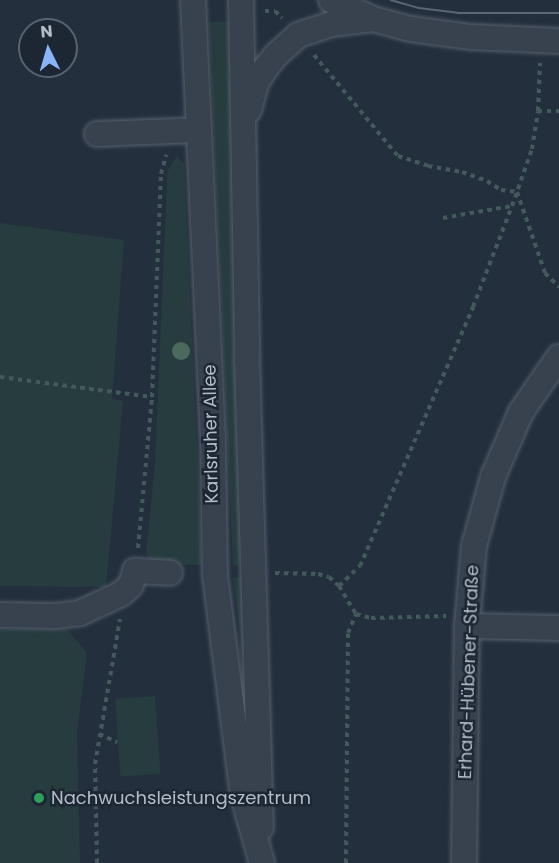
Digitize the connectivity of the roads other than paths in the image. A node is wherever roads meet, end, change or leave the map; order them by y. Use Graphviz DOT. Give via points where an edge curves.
graph roads {
  1 [pos="193,0"];
  2 [pos="331,0"];
  3 [pos="251,5"];
  4 [pos="373,19"];
  5 [pos="559,41"];
  6 [pos="200,130"];
  7 [pos="243,130"];
  8 [pos="97,134"];
  9 [pos="559,357"];
  10 [pos="170,573"];
  11 [pos="0,615"];
  12 [pos="467,615"];
  13 [pos="559,628"];
  14 [pos="262,863"];
  15 [pos="464,863"];
  1 -- 6 [label="street, Karlsruher Allee"];
  2 -- 4 [label="street"];
  3 -- 7 [label="street, Karlsruher Allee"];
  4 -- 5 [label="street" via="471,37"];
  4 -- 7 [label="street" via="331,24 298,35 286,45 256,83"];
  6 -- 8 [label="street"];
  6 -- 14 [label="street, Karlsruher Allee" via="213,435 214,574 243,796"];
  7 -- 14 [label="street, Karlsruher Allee"];
  9 -- 12 [label="street, Erhard-Hübener-Straße" via="521,412 492,477 474,546"];
  10 -- 11 [label="street" via="135,572 131,585 121,594 80,613"];
  12 -- 13 [label="street"];
  12 -- 15 [label="street, Erhard-Hübener-Straße"];
}
